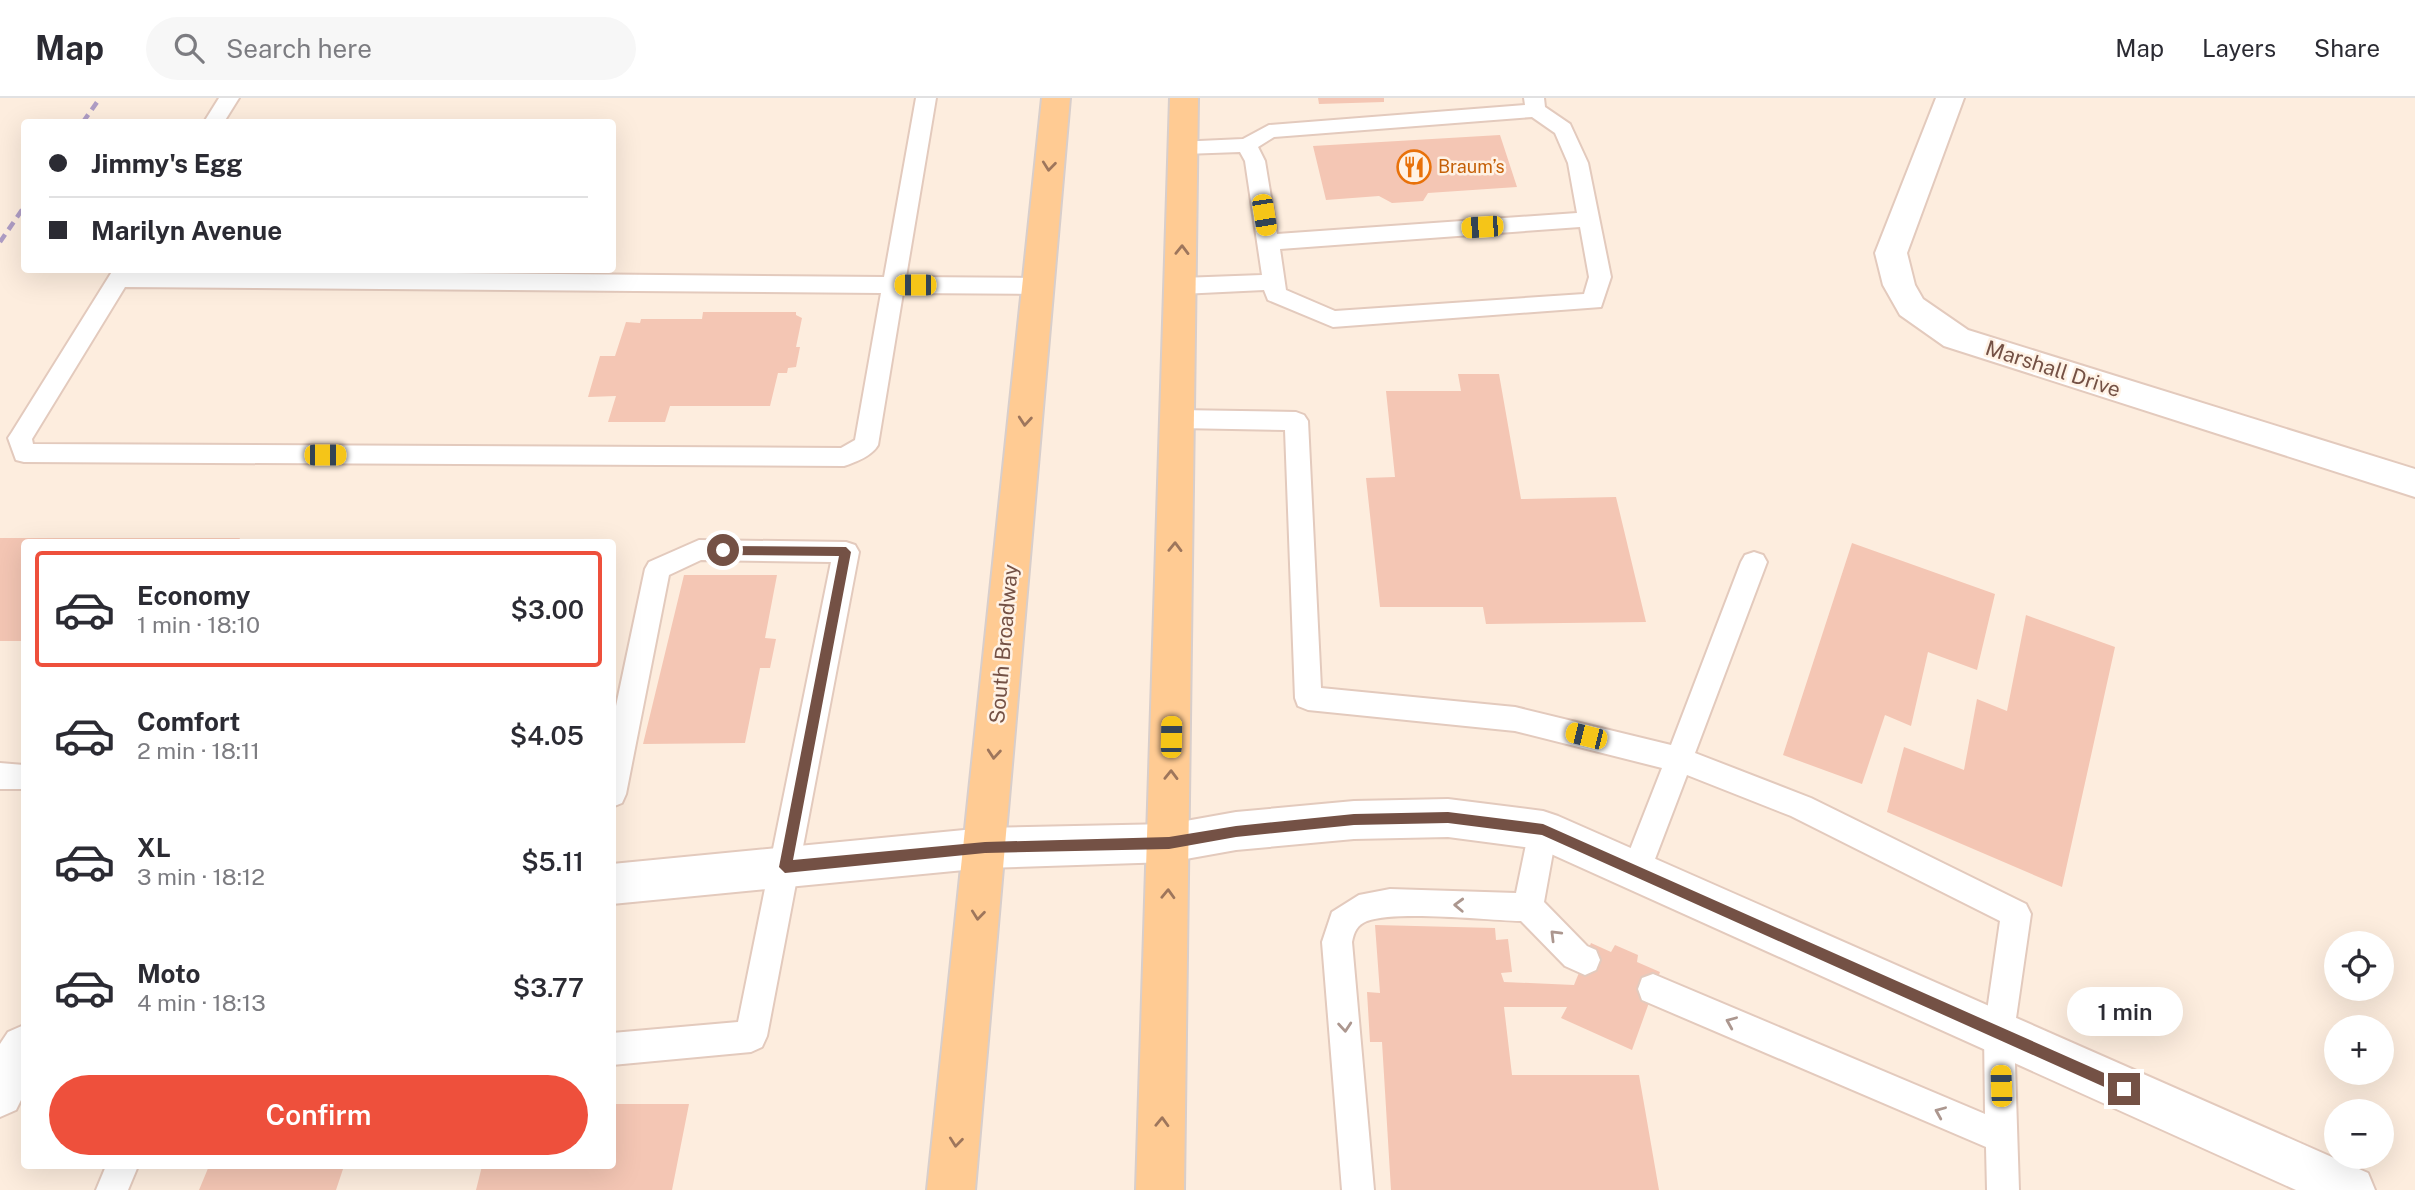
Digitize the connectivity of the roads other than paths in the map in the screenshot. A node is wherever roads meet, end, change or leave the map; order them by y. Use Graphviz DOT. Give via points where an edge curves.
graph roads {
  1 [pos="229,98"];
  2 [pos="926,98"];
  3 [pos="1056,98"];
  4 [pos="1184,98"];
  5 [pos="1950,98"];
  6 [pos="1535,104"];
  7 [pos="216,119"];
  8 [pos="1247,145"];
  9 [pos="1184,147"];
  10 [pos="1589,219"];
  11 [pos="1268,242"];
  12 [pos="121,274"];
  13 [pos="1274,282"];
  14 [pos="894,285"];
  15 [pos="1037,286"];
  16 [pos="1181,286"];
  17 [pos="1178,419"];
  18 [pos="2415,483"];
  19 [pos="1754,562"];
  20 [pos="1681,760"];
  21 [pos="616,774"];
  22 [pos="0,776"];
  23 [pos="21,777"];
  24 [pos="1543,830"];
  25 [pos="1169,843"];
  26 [pos="985,848"];
  27 [pos="785,867"];
  28 [pos="1637,870"];
  29 [pos="616,884"];
  30 [pos="1528,907"];
  31 [pos="1585,960"];
  32 [pos="1653,989"];
  33 [pos="1999,1032"];
  34 [pos="616,1049"];
  35 [pos="21,1054"];
  36 [pos="0,1094"];
  37 [pos="2003,1139"];
  38 [pos="121,1169"];
  39 [pos="112,1190"];
  40 [pos="951,1190"];
  41 [pos="1160,1190"];
  42 [pos="1358,1190"];
  43 [pos="2003,1190"];
  44 [pos="2351,1190"];
  1 -- 7 [label="lane"];
  2 -- 14 [label="lane"];
  3 -- 15 [label="main road, South Broadway, one-way"];
  4 -- 9 [label="main road"];
  5 -- 18 [label="street, Marshall Drive" via="1891,253 1899,285 1911,307 1956,338"];
  6 -- 8 [label="lane" via="1269,131"];
  6 -- 10 [label="lane" via="1564,132 1578,163"];
  8 -- 9 [label="lane"];
  8 -- 11 [label="lane" via="1255,161"];
  16 -- 9 [label="main road, one-way"];
  10 -- 11 [label="lane"];
  10 -- 13 [label="lane" via="1600,277 1591,302 1333,319 1278,295"];
  11 -- 13 [label="lane"];
  12 -- 14 [label="lane"];
  12 -- 14 [label="lane" via="20,438 24,453 844,457 866,445"];
  13 -- 16 [label="lane"];
  14 -- 15 [label="lane"];
  15 -- 26 [label="main road, South Broadway, one-way"];
  16 -- 17 [label="main road"];
  17 -- 20 [label="lane" via="1296,421 1308,698 1516,719"];
  25 -- 17 [label="main road, one-way"];
  19 -- 20 [label="lane"];
  20 -- 28 [label="lane"];
  20 -- 33 [label="lane" via="1801,807 2016,914"];
  21 -- 27 [label="lane" via="658,569 699,550 846,552"];
  22 -- 23 [label="lane"];
  24 -- 25 [label="street" via="1448,818 1354,820 1236,831"];
  24 -- 28 [label="street"];
  24 -- 30 [label="lane"];
  25 -- 26 [label="street"];
  41 -- 25 [label="main road, one-way"];
  26 -- 27 [label="street"];
  26 -- 40 [label="main road, South Broadway, one-way"];
  27 -- 29 [label="street"];
  27 -- 34 [label="lane" via="751,1036"];
  28 -- 33 [label="street"];
  31 -- 30 [label="lane, one-way"];
  30 -- 42 [label="lane, one-way" via="1390,903 1359,909 1342,922 1338,942"];
  37 -- 32 [label="lane, one-way"];
  33 -- 37 [label="lane"];
  33 -- 44 [label="street"];
  35 -- 36 [label="street"];
  37 -- 43 [label="lane"];
  38 -- 39 [label="lane"];
}
